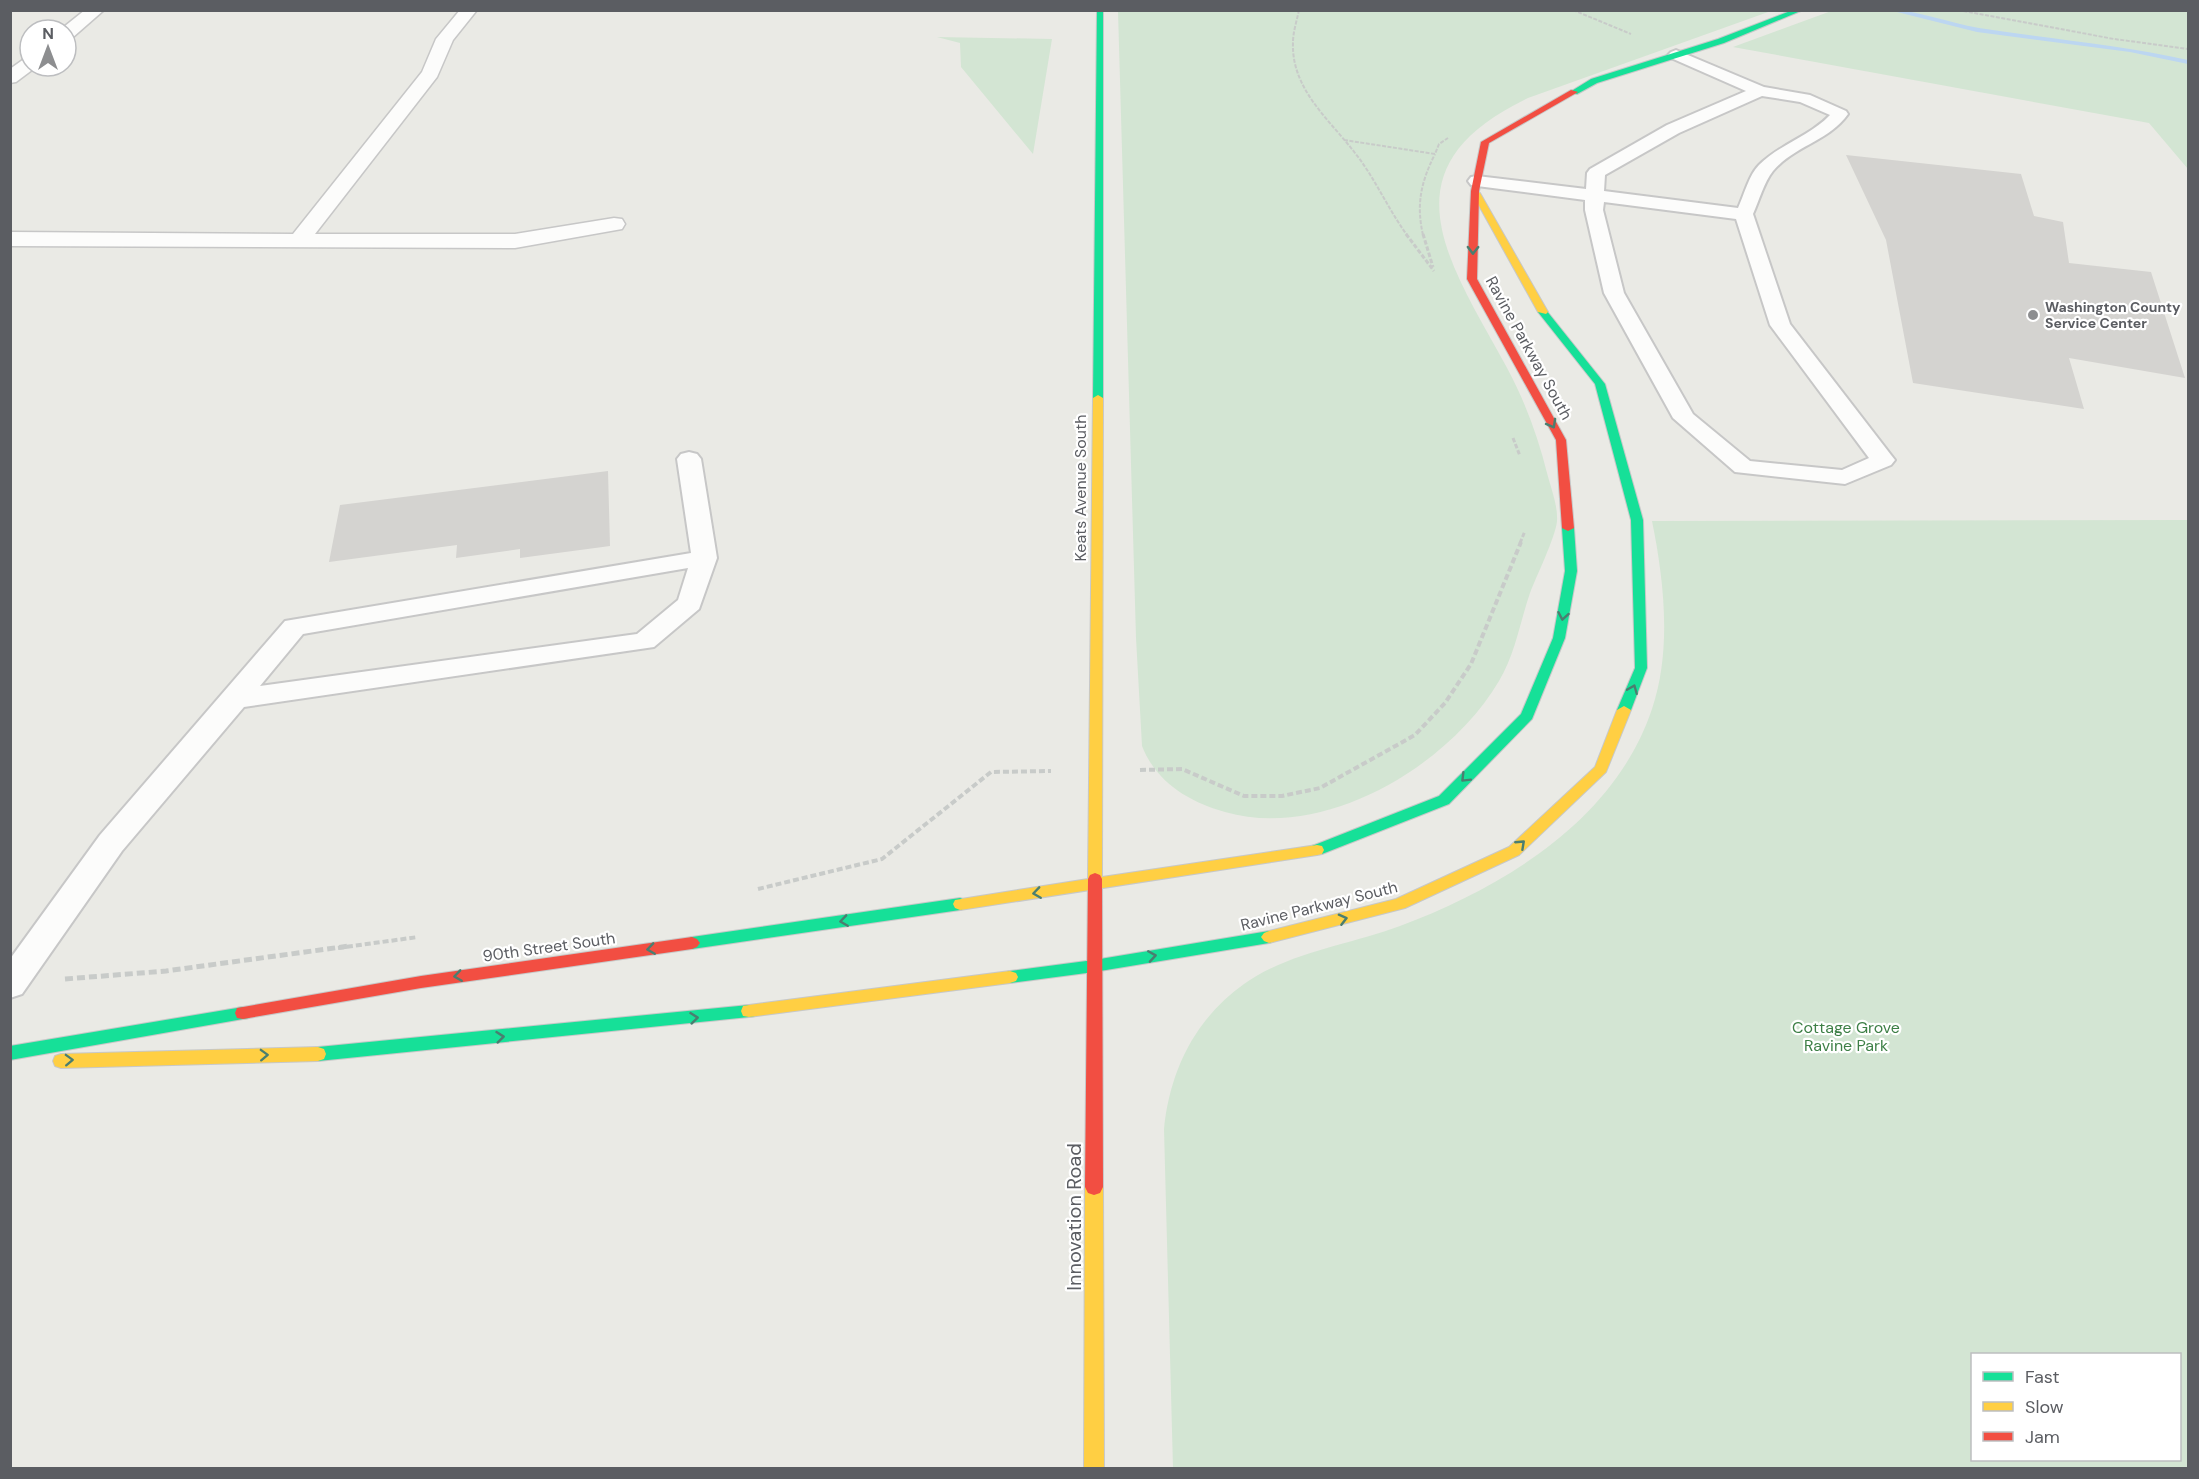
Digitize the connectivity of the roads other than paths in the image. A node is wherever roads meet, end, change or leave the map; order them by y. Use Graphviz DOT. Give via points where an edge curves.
graph roads {
  1 [pos="96,10"];
  2 [pos="469,10"];
  3 [pos="1100,10"];
  4 [pos="1800,10"];
  5 [pos="78,24"];
  6 [pos="1676,55"];
  7 [pos="1760,91"];
  8 [pos="1476,186"];
  9 [pos="1594,196"];
  10 [pos="1744,214"];
  11 [pos="614,224"];
  12 [pos="10,239"];
  13 [pos="298,241"];
  14 [pos="689,459"];
  15 [pos="704,558"];
  16 [pos="235,699"];
  17 [pos="1095,885"];
  18 [pos="1094,966"];
  19 [pos="12,984"];
  20 [pos="10,1053"];
  21 [pos="10,1062"];
  22 [pos="1094,1468"];
  1 -- 5 [label="street"];
  2 -- 13 [label="street" via="445,39 431,73"];
  3 -- 17 [label="street, Keats Avenue South"];
  4 -- 6 [label="street, Ravine Parkway South"];
  6 -- 7 [label="lane"];
  6 -- 8 [label="street, Ravine Parkway South" via="1594,81 1485,142"];
  7 -- 9 [label="lane" via="1673,129 1596,173"];
  7 -- 10 [label="lane" via="1804,98 1840,114 1827,128 1765,169"];
  8 -- 9 [label="lane"];
  8 -- 17 [label="street, Ravine Parkway South, one-way" via="1472,279 1561,440 1571,571 1559,638 1527,716 1444,800 1315,851"];
  18 -- 8 [label="street, Ravine Parkway South, one-way" via="1265,938 1400,904 1514,851 1601,769 1641,668 1637,520 1600,384 1538,306"];
  9 -- 10 [label="lane"];
  9 -- 10 [label="lane" via="1614,293 1683,418 1743,467 1845,477 1883,460 1780,325"];
  11 -- 13 [label="street" via="514,241"];
  12 -- 13 [label="street"];
  14 -- 15 [label="lane"];
  15 -- 16 [label="lane" via="294,627"];
  15 -- 16 [label="lane" via="690,603 645,641"];
  16 -- 19 [label="lane" via="111,843"];
  17 -- 18 [label="street, Keats Avenue South"];
  17 -- 20 [label="street, 90th Street South, one-way" via="421,982"];
  21 -- 18 [label="street, one-way" via="339,1053 706,1017"];
  18 -- 22 [label="street, Innovation Road"];
}
